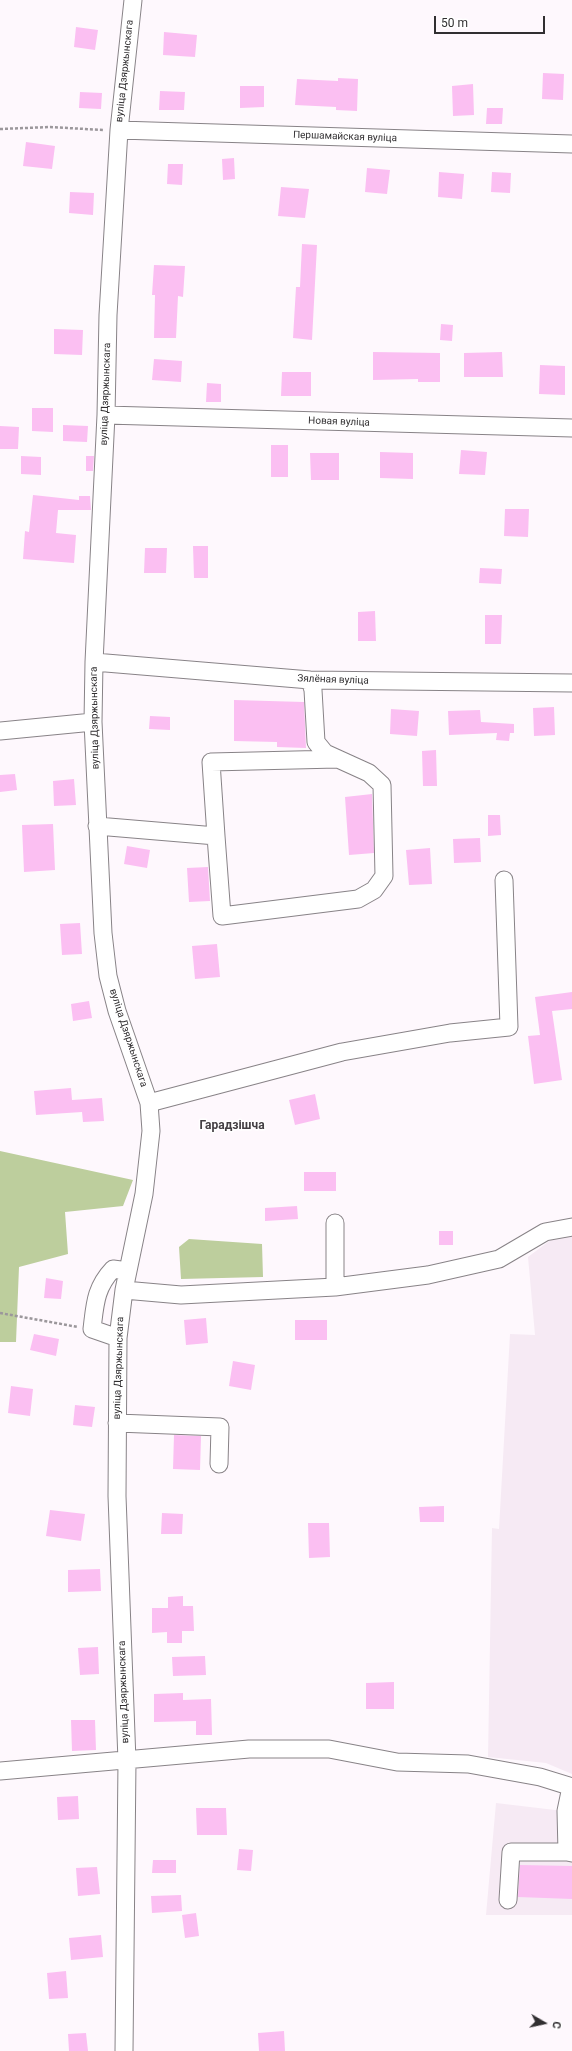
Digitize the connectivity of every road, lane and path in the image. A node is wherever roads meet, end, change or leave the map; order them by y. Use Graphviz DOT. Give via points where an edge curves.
graph roads {
  1 [pos="133,0"];
  2 [pos="0,129"];
  3 [pos="119,130"];
  4 [pos="572,144"];
  5 [pos="106,415"];
  6 [pos="572,428"];
  7 [pos="94,662"];
  8 [pos="310,680"];
  9 [pos="572,683"];
  10 [pos="93,722"];
  11 [pos="0,731"];
  12 [pos="339,759"];
  13 [pos="97,826"];
  14 [pos="216,836"];
  15 [pos="504,880"];
  16 [pos="149,1103"];
  17 [pos="335,1223"];
  18 [pos="572,1227"];
  19 [pos="128,1271"];
  20 [pos="335,1287"];
  21 [pos="124,1290"];
  22 [pos="0,1313"];
  23 [pos="92,1330"];
  24 [pos="118,1338"];
  25 [pos="117,1423"];
  26 [pos="219,1464"];
  27 [pos="126,1761"];
  28 [pos="0,1771"];
  29 [pos="571,1787"];
  30 [pos="569,1852"];
  31 [pos="508,1900"];
  32 [pos="124,2051"];
  1 -- 3 [label="street, вуліца Дзяржынскага"];
  2 -- 3 [label="path" via="50,127"];
  3 -- 4 [label="street, Першамайская вуліца"];
  3 -- 5 [label="street, вуліца Дзяржынскага" via="108,315"];
  5 -- 6 [label="street, Новая вуліца"];
  5 -- 7 [label="street, вуліца Дзяржынскага"];
  7 -- 8 [label="street, Зялёная вуліца"];
  7 -- 10 [label="street, вуліца Дзяржынскага"];
  8 -- 9 [label="street, Зялёная вуліца"];
  8 -- 12 [label="street" via="313,690 316,742 325,753"];
  10 -- 11 [label="street"];
  10 -- 13 [label="street, вуліца Дзяржынскага"];
  12 -- 14 [label="street" via="211,762"];
  12 -- 14 [label="street" via="368,773 382,785 384,876 374,890 358,899 222,916"];
  13 -- 14 [label="street"];
  13 -- 16 [label="street, вуліца Дзяржынскага" via="108,976 117,1011"];
  15 -- 16 [label="street" via="510,1027 342,1052"];
  16 -- 19 [label="street, вуліца Дзяржынскага" via="149,1164"];
  17 -- 20 [label="street"];
  18 -- 20 [label="street" via="544,1232 499,1258 428,1275"];
  19 -- 21 [label="street, вуліца Дзяржынскага"];
  19 -- 23 [label="street" via="113,1269 105,1278 97,1293"];
  20 -- 21 [label="street" via="181,1295"];
  21 -- 24 [label="street, вуліца Дзяржынскага"];
  22 -- 23 [label="path"];
  23 -- 24 [label="street"];
  24 -- 25 [label="street, вуліца Дзяржынскага"];
  25 -- 26 [label="street" via="220,1427"];
  25 -- 27 [label="street, вуліца Дзяржынскага"];
  27 -- 28 [label="street"];
  27 -- 29 [label="street" via="249,1750 329,1749 398,1762 468,1764 540,1776"];
  27 -- 32 [label="street, вуліца Дзяржынскага"];
  29 -- 30 [label="street" via="566,1811"];
  30 -- 31 [label="street" via="511,1852"];
}
